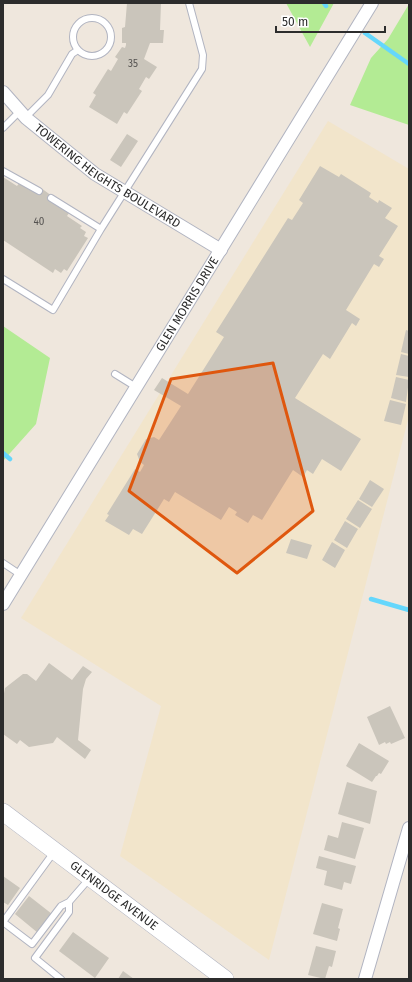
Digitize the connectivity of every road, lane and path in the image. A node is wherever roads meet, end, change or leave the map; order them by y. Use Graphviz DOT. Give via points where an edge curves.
graph roads {
  1 [pos="189,3"];
  2 [pos="372,3"];
  3 [pos="78,50"];
  4 [pos="3,92"];
  5 [pos="23,114"];
  6 [pos="3,128"];
  7 [pos="3,171"];
  8 [pos="39,191"];
  9 [pos="125,191"];
  10 [pos="51,198"];
  11 [pos="101,229"];
  12 [pos="221,250"];
  13 [pos="3,279"];
  14 [pos="115,374"];
  15 [pos="136,387"];
  16 [pos="3,563"];
  17 [pos="21,575"];
  18 [pos="3,604"];
  19 [pos="3,812"];
  20 [pos="409,828"];
  21 [pos="55,851"];
  22 [pos="90,878"];
  23 [pos="69,902"];
  24 [pos="3,922"];
  25 [pos="61,979"];
  26 [pos="225,979"];
  27 [pos="365,979"];
  1 -- 9 [label="lane" via="203,55 202,69"];
  2 -- 12 [label="street, GLEN MORRIS DRIVE"];
  3 -- 3 [label="lane" via="73,39 76,27 80,23 97,19 107,25 111,43 103,53 90,56"];
  3 -- 5 [label="lane" via="72,54 48,95"];
  4 -- 5 [label="street, TOWERING HEIGHTS BOULEVARD"];
  5 -- 6 [label="lane"];
  5 -- 9 [label="street, TOWERING HEIGHTS BOULEVARD" via="95,174"];
  7 -- 8 [label="lane"];
  9 -- 11 [label="lane"];
  9 -- 12 [label="street, TOWERING HEIGHTS BOULEVARD"];
  10 -- 11 [label="lane"];
  11 -- 13 [label="lane" via="52,310"];
  12 -- 15 [label="street, GLEN MORRIS DRIVE"];
  14 -- 15 [label="lane"];
  15 -- 17 [label="street, GLEN MORRIS DRIVE"];
  16 -- 17 [label="lane"];
  17 -- 18 [label="street, GLEN MORRIS DRIVE"];
  19 -- 21 [label="main road, GLENRIDGE AVENUE"];
  20 -- 27 [label="street"];
  21 -- 22 [label="main road, GLENRIDGE AVENUE"];
  21 -- 24 [label="lane"];
  22 -- 23 [label="lane"];
  22 -- 26 [label="main road, GLENRIDGE AVENUE"];
  23 -- 24 [label="lane" via="61,906 32,944"];
  23 -- 25 [label="lane" via="69,912 34,958"];
}
